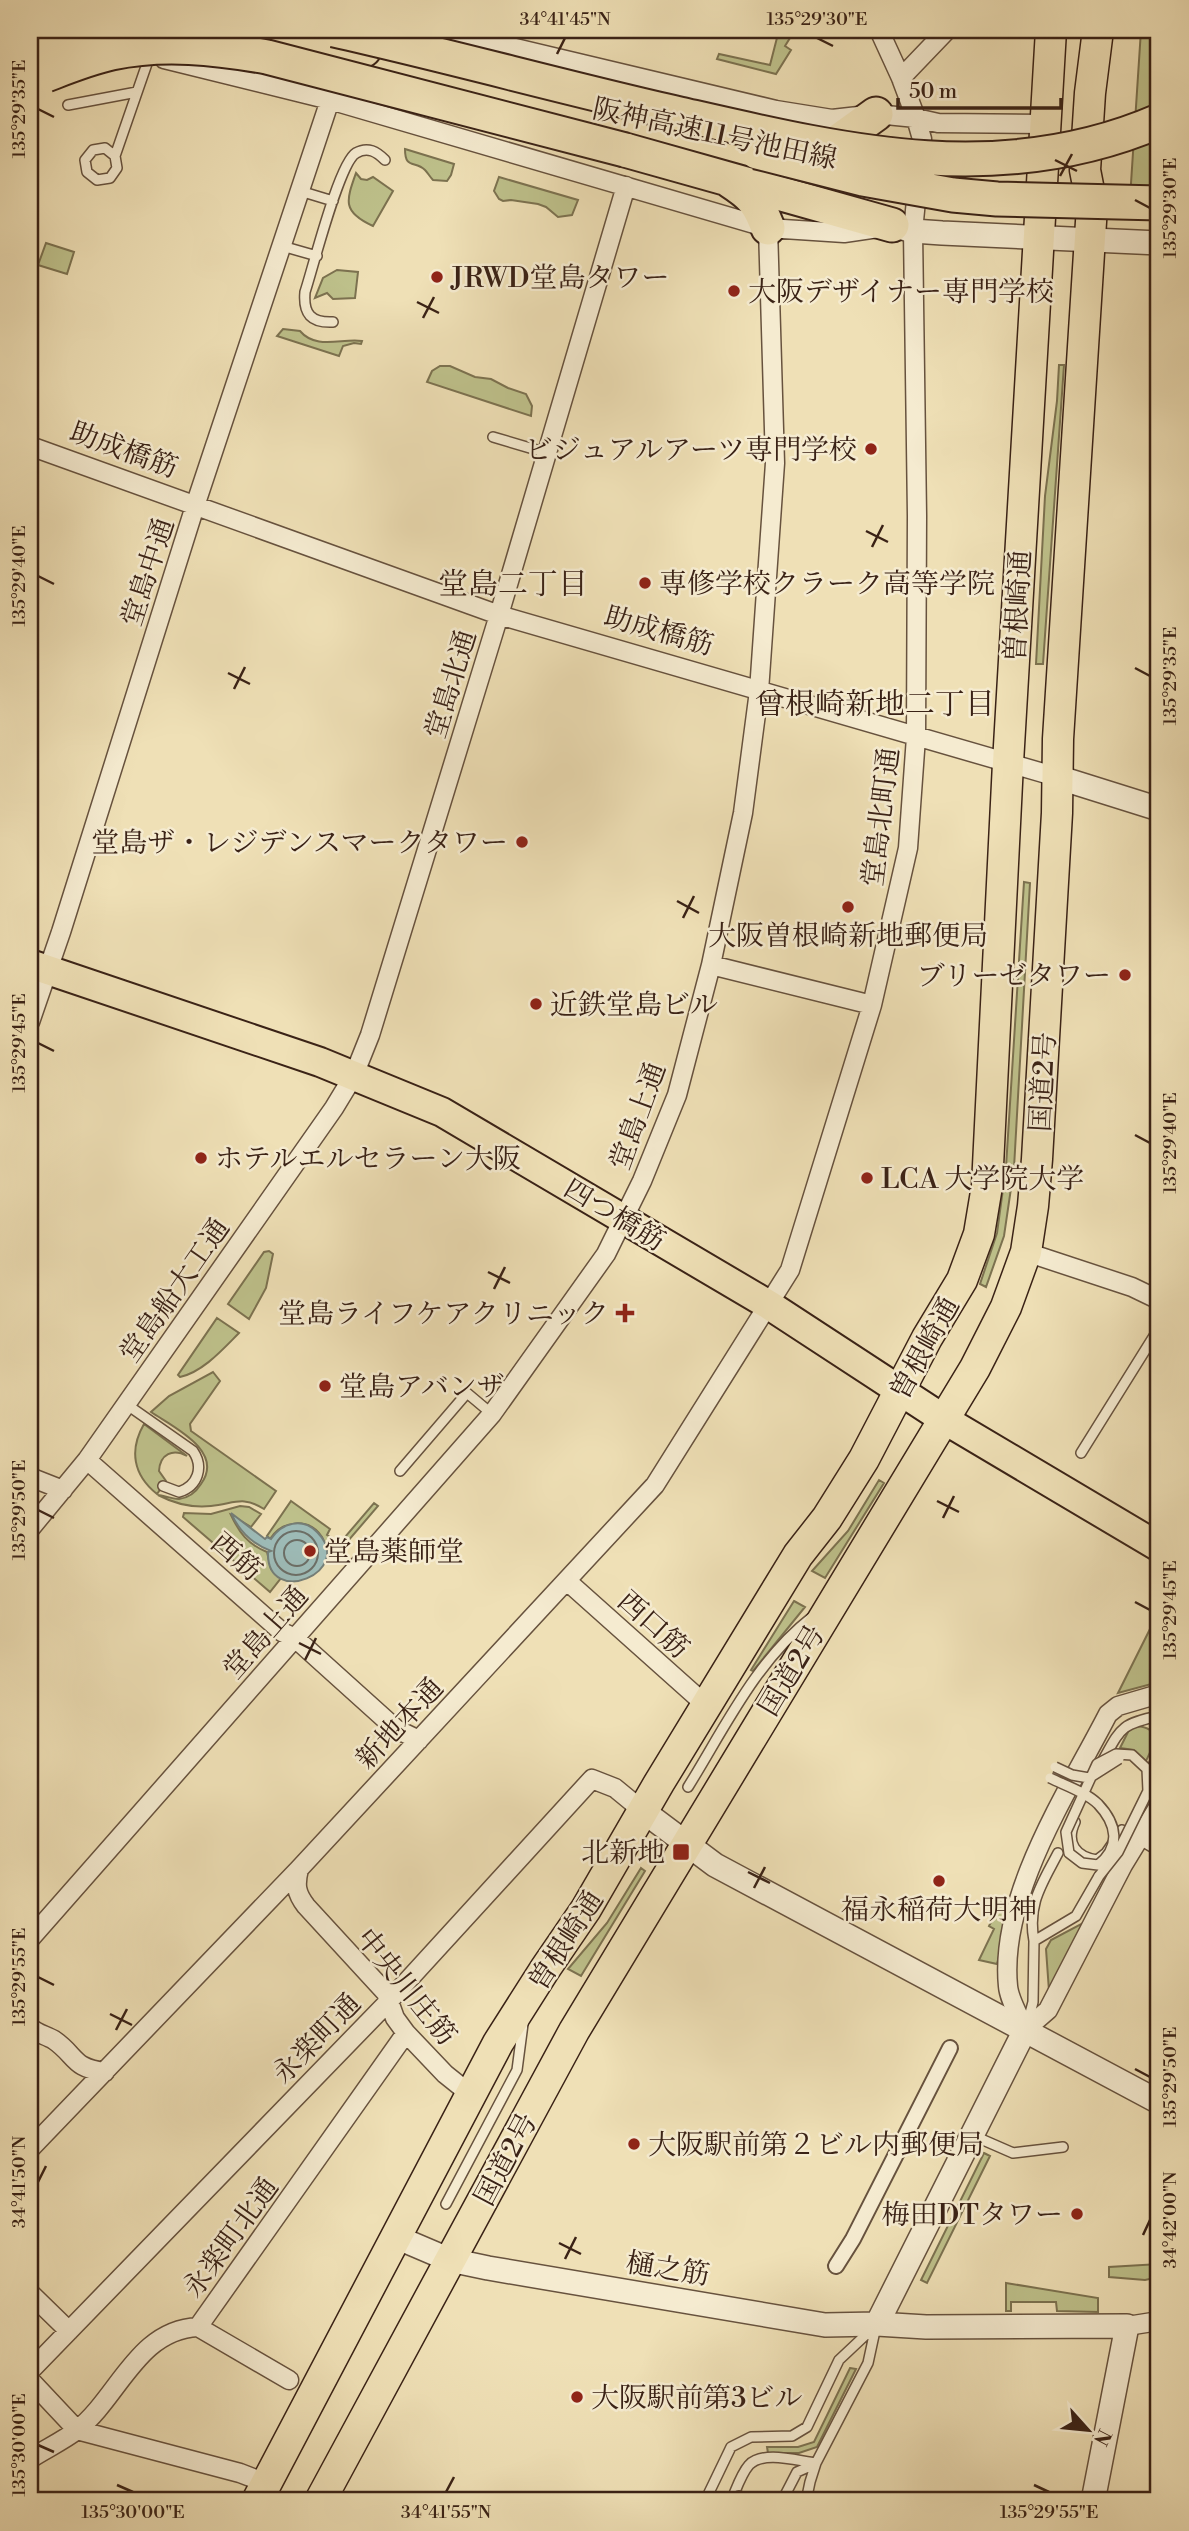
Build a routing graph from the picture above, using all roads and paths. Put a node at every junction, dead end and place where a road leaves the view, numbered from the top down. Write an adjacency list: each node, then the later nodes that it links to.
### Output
1 (45, 30): 14 (street); 16 (street)
2 (58, 30): 13 (highway)
3 (97, 30): 15 (highway, bridge)
4 (275, 30): 23 (highway, 阪神高速11号池田線)
5 (334, 30): 12 (highway, 阪神高速11号池田線, bridge)
6 (341, 30): 12 (highway, bridge)
7 (440, 30): 22 (street)
8 (879, 30): 17 (street)
9 (947, 30): 17 (street)
10 (1051, 30): 26 (highway, 曽根崎通)
11 (1098, 30): 39 (highway, 曽根崎通)
12 (374, 39): 23 (highway, 阪神高速11号池田線, bridge)
13 (30, 44)
14 (150, 55): 19 (lane); 20 (street)
15 (30, 59)
16 (30, 76)
17 (901, 78): 24 (street)
18 (30, 84): 30 (highway, bridge)
19 (137, 92): 21 (lane); 28 (lane)
20 (330, 100): 31 (street); 33 (street, 堂島中通)
21 (68, 105)
22 (876, 114): 24 (street); 30 (highway)
23 (654, 115): 25 (highway, 阪神高速11号池田線, bridge); 27 (highway, 阪神高速11号池田線); 32 (highway, bridge); 35 (highway, bridge)
24 (916, 118): 26 (street); 36 (street, 堂島北町通)
25 (1159, 121)
26 (1045, 124): 38 (highway, 曽根崎通)
27 (1159, 143)
28 (115, 156)
29 (385, 160): 34 (lane)
30 (722, 176): 36 (highway); 37 (highway)
31 (626, 186): 37 (street); 46 (street, 堂島北通)
32 (1159, 187)
33 (300, 191): 34 (lane); 41 (street, 堂島中通)
34 (333, 201): 42 (lane)
35 (1159, 203)
36 (906, 222): 37 (street); 38 (street); 50 (street, 堂島北町通)
37 (768, 228): 49 (street, 堂島上通)
38 (1039, 237): 39 (street); 51 (highway, 曽根崎通)
39 (1089, 241): 40 (street); 52 (highway, 曽根崎通)
40 (1159, 243)
41 (282, 246): 42 (lane); 47 (street, 堂島中通)
42 (317, 256): 43 (lane)
43 (333, 322)
44 (493, 437): 46 (lane)
45 (30, 446): 47 (street, 助成橋筋)
46 (547, 453): 48 (street, 堂島北通)
47 (195, 506): 48 (street, 助成橋筋); 55 (street, 堂島中通)
48 (499, 615): 49 (street, 助成橋筋); 58 (street, 堂島北通)
49 (759, 691): 50 (street, 助成橋筋); 54 (street, 堂島上通)
50 (916, 737): 51 (street, 助成橋筋); 56 (street, 堂島北町通)
51 (1008, 763): 52 (street, 助成橋筋); 64 (highway, 曽根崎通)
52 (1057, 777): 53 (street, 助成橋筋); 60 (highway, 国道2号)
53 (1159, 809)
54 (711, 965): 56 (street); 59 (street, 堂島上通)
55 (39, 967): 57 (street, 堂島中通); 58 (main road, 四つ橋筋)
56 (872, 1005): 62 (street, 堂島北町通)
57 (30, 1022)
58 (354, 1075): 59 (main road, 四つ橋筋); 65 (street, 堂島船大工通)
59 (623, 1219): 62 (main road, 四つ橋筋); 66 (street, 堂島上通)
60 (1026, 1252): 61 (street); 67 (highway, 国道2号)
61 (1159, 1300)
62 (769, 1305): 64 (main road, 四つ橋筋); 76 (street, 新地本通)
63 (1159, 1328): 68 (lane)
64 (900, 1389): 67 (main road, 四つ橋筋); 80 (highway, 曽根崎通)
65 (126, 1404): 69 (street, 堂島船大工通); 72 (lane)
66 (492, 1414): 70 (lane); 78 (street, 堂島上通)
67 (945, 1420): 75 (main road, 四つ橋筋); 77 (highway, 国道2号)
68 (1081, 1453)
69 (87, 1460): 73 (street, 堂島船大工通); 78 (street, 西筋)
70 (400, 1471)
71 (30, 1477): 73 (street)
72 (163, 1486)
73 (62, 1490): 74 (street, 堂島船大工通)
74 (30, 1529)
75 (1159, 1547)
76 (566, 1581): 80 (street, 西口筋); 82 (street, 新地本通)
77 (832, 1602): 87 (lane); 91 (highway, 国道2号)
78 (295, 1637): 82 (street, 西筋); 94 (street, 堂島上通)
79 (1159, 1693): 97 (street)
80 (707, 1706): 89 (highway, 曽根崎通)
81 (1159, 1716): 85 (lane, bridge)
82 (419, 1740): 93 (street, 新地本通)
83 (1159, 1752): 84 (lane)
84 (1153, 1766)
85 (1055, 1767)
86 (1050, 1777): 95 (lane, bridge)
87 (688, 1787)
88 (1159, 1806): 90 (street)
89 (643, 1811): 91 (street); 96 (highway, 曽根崎通); 98 (street, 永楽町通)
90 (1151, 1838): 100 (street)
91 (686, 1845): 97 (street); 111 (highway, 国道2号)
92 (1058, 1853): 95 (lane)
93 (299, 1869): 98 (street, 中央川庄筋); 103 (street, 新地本通)
94 (30, 1939)
95 (1034, 1941): 100 (lane)
96 (526, 1999): 104 (highway, 曽根崎通); 109 (lane)
97 (997, 1999): 100 (street)
98 (389, 2001): 101 (street, 中央川庄筋); 118 (street, 永楽町通)
99 (30, 2027): 103 (street)
100 (1026, 2030): 105 (street); 106 (street)
101 (406, 2032): 104 (street, 中央川庄筋); 117 (street, 永楽町北通)
102 (950, 2048): 112 (street)
103 (104, 2072): 108 (street, 新地本通)
104 (470, 2094): 110 (highway, 曽根崎通)
105 (1159, 2102)
106 (973, 2136): 107 (lane); 115 (street)
107 (1063, 2147)
108 (30, 2149)
109 (446, 2204)
110 (396, 2237): 111 (street, 樋之筋); 125 (highway, 曽根崎通)
111 (450, 2260): 115 (street, 樋之筋); 126 (highway, 国道2号)
112 (836, 2266)
113 (30, 2293): 118 (street)
114 (1159, 2321): 116 (street)
115 (877, 2324): 116 (street, 樋之筋); 124 (lane); 127 (lane)
116 (1127, 2326): 132 (street)
117 (198, 2327): 121 (street); 122 (street, 永楽町北通)
118 (69, 2331): 119 (street, 永楽町通)
119 (30, 2371)
120 (30, 2380): 122 (street)
121 (289, 2380)
122 (77, 2430): 123 (street, 永楽町北通); 125 (street)
123 (30, 2459)
124 (816, 2463): 128 (lane); 130 (lane); 131 (lane)
125 (262, 2492)
126 (320, 2501)
127 (705, 2501)
128 (729, 2501): 129 (lane, bridge)
129 (758, 2501)
130 (782, 2501)
131 (807, 2501)
132 (1093, 2501)

